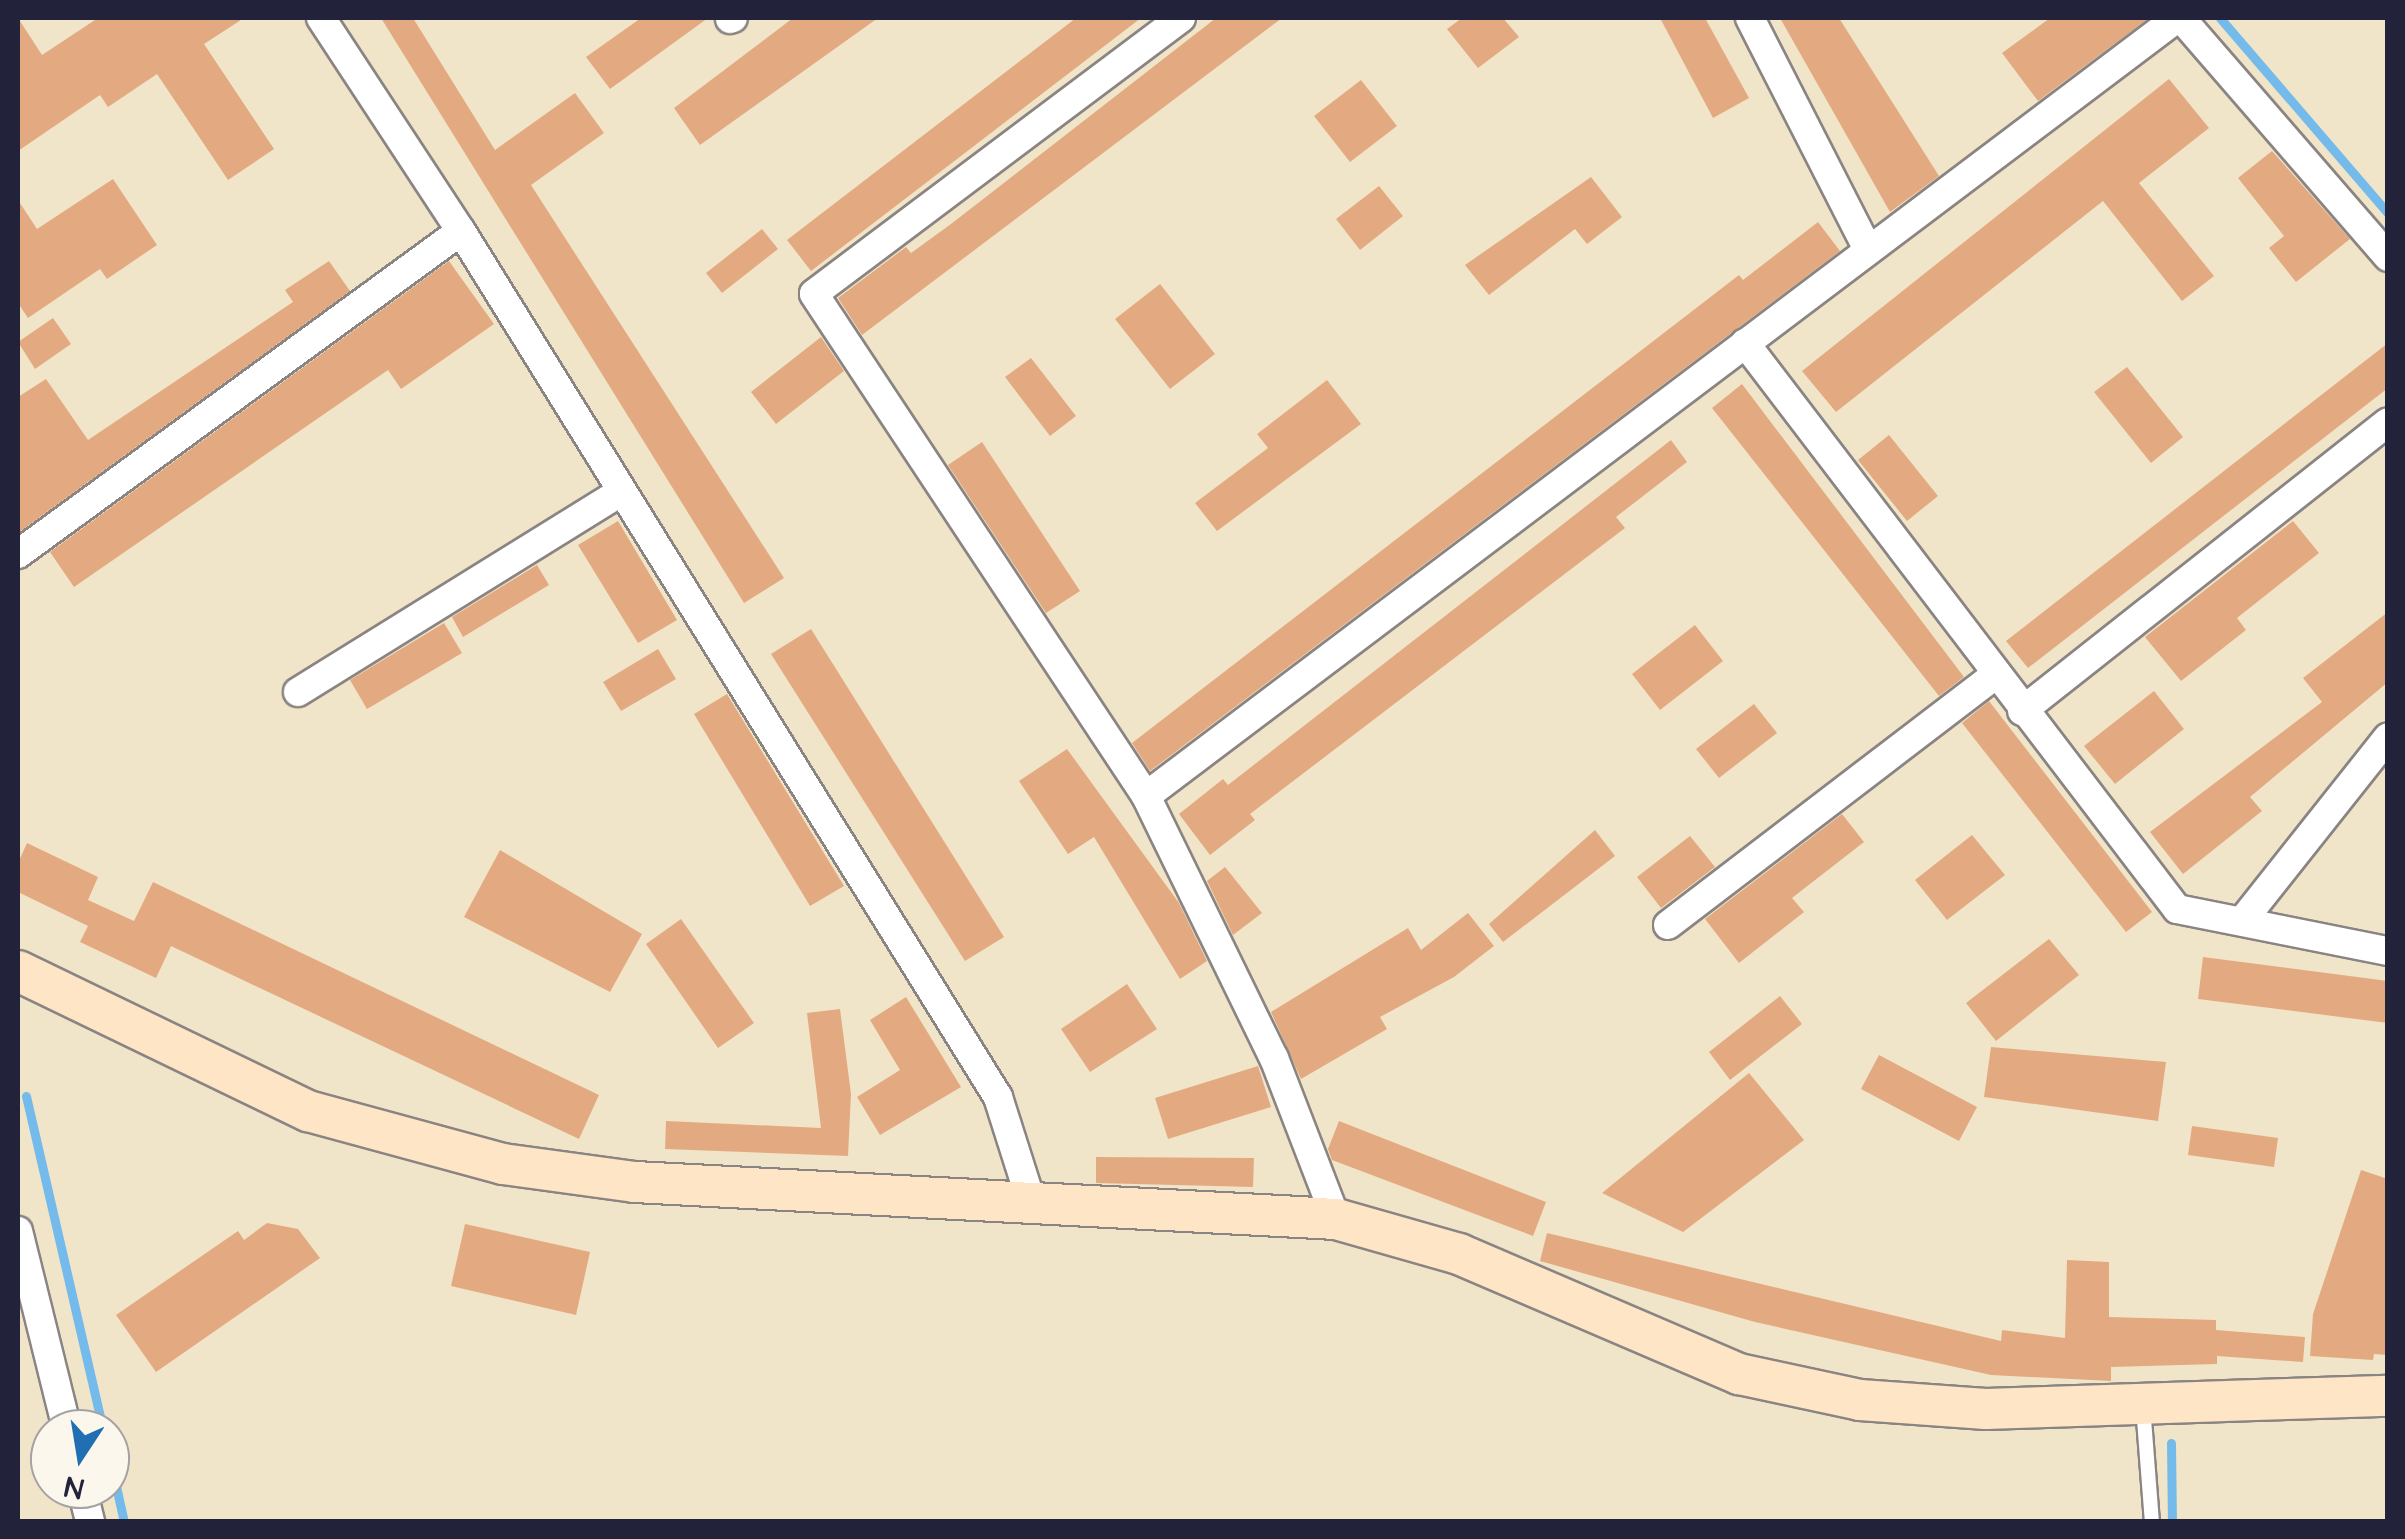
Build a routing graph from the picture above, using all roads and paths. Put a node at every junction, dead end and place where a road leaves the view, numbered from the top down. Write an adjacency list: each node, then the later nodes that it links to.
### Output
1 (321, 18): 5 (street)
2 (1181, 18): 16 (street)
3 (1750, 18): 6 (street)
4 (2179, 18): 6 (street); 7 (street)
5 (461, 231): 10 (street); 11 (street)
6 (1868, 250): 8 (street)
7 (2388, 257)
8 (1744, 344): 12 (street); 16 (street)
9 (2388, 422): 14 (street)
10 (622, 492): 13 (street); 21 (street)
11 (18, 554)
12 (1995, 675): 14 (street); 18 (street)
13 (298, 692)
14 (2022, 710): 17 (street)
15 (2388, 737): 17 (street)
16 (1146, 796): 22 (street)
17 (2243, 920): 19 (street)
18 (1668, 925)
19 (2388, 951)
20 (18, 971): 21 (street)
21 (1032, 1204): 22 (street)
22 (1336, 1219): 26 (street)
23 (18, 1232): 24 (street)
24 (23, 1278): 27 (street)
25 (2388, 1396): 26 (street)
26 (2143, 1406): 28 (lane)
27 (61, 1409)
28 (2152, 1522)

